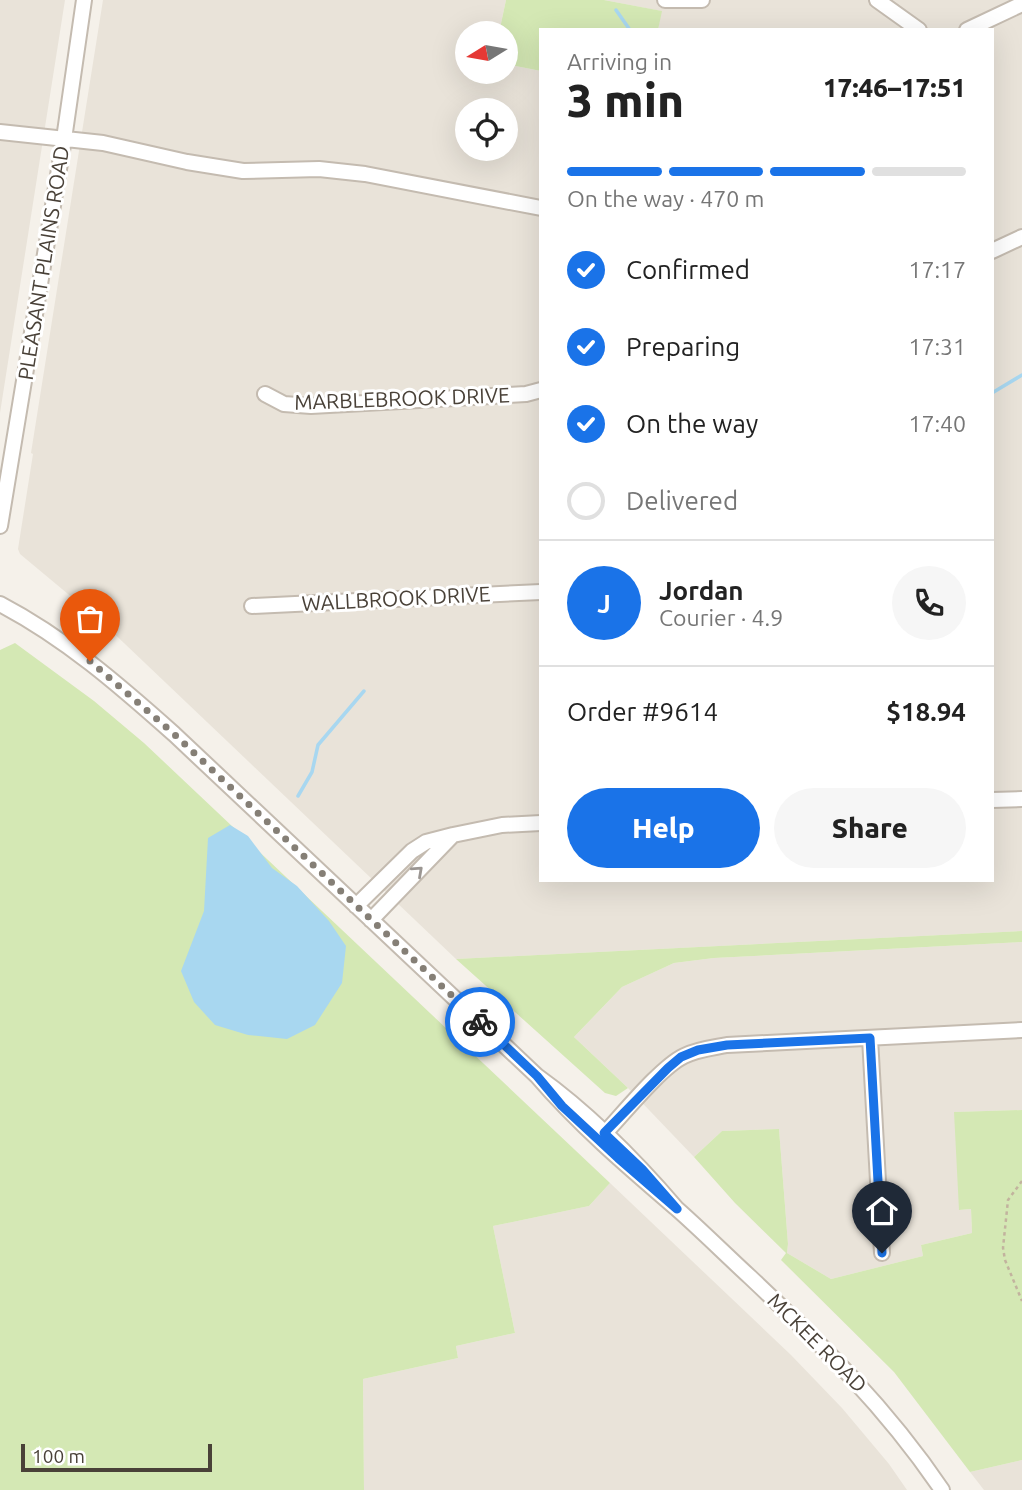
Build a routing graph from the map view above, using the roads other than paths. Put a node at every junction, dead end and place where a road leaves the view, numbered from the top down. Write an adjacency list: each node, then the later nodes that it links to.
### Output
1 (84, 0): 9 (street, PLEASANT PLAINS ROAD)
2 (665, 0): 3 (street)
3 (702, 0)
4 (877, 0): 6 (street)
5 (1022, 4): 7 (street)
6 (916, 28)
7 (971, 28)
8 (0, 132): 9 (street)
9 (64, 139): 10 (street); 15 (street, PLEASANT PLAINS ROAD)
10 (539, 208)
11 (1022, 237): 12 (street)
12 (994, 250)
13 (539, 391): 14 (street, MARBLEBROOK DRIVE)
14 (265, 394)
15 (0, 526)
16 (539, 592): 18 (street, WALLBROOK DRIVE)
17 (0, 604): 23 (street, MCKEE ROAD)
18 (252, 606)
19 (1022, 799): 20 (street)
20 (994, 800)
21 (539, 823): 22 (street)
22 (453, 835): 23 (street); 24 (street, one-way to 22)
23 (356, 906): 24 (street, MCKEE ROAD)
24 (371, 920): 27 (street, MCKEE ROAD)
25 (1022, 1030): 26 (street)
26 (870, 1038): 28 (street); 30 (street)
27 (537, 1076): 28 (street, MCKEE ROAD); 29 (street, MCKEE ROAD)
28 (604, 1133): 29 (street, MCKEE ROAD)
29 (677, 1209): 31 (street, MCKEE ROAD)
30 (882, 1253)
31 (942, 1490)

